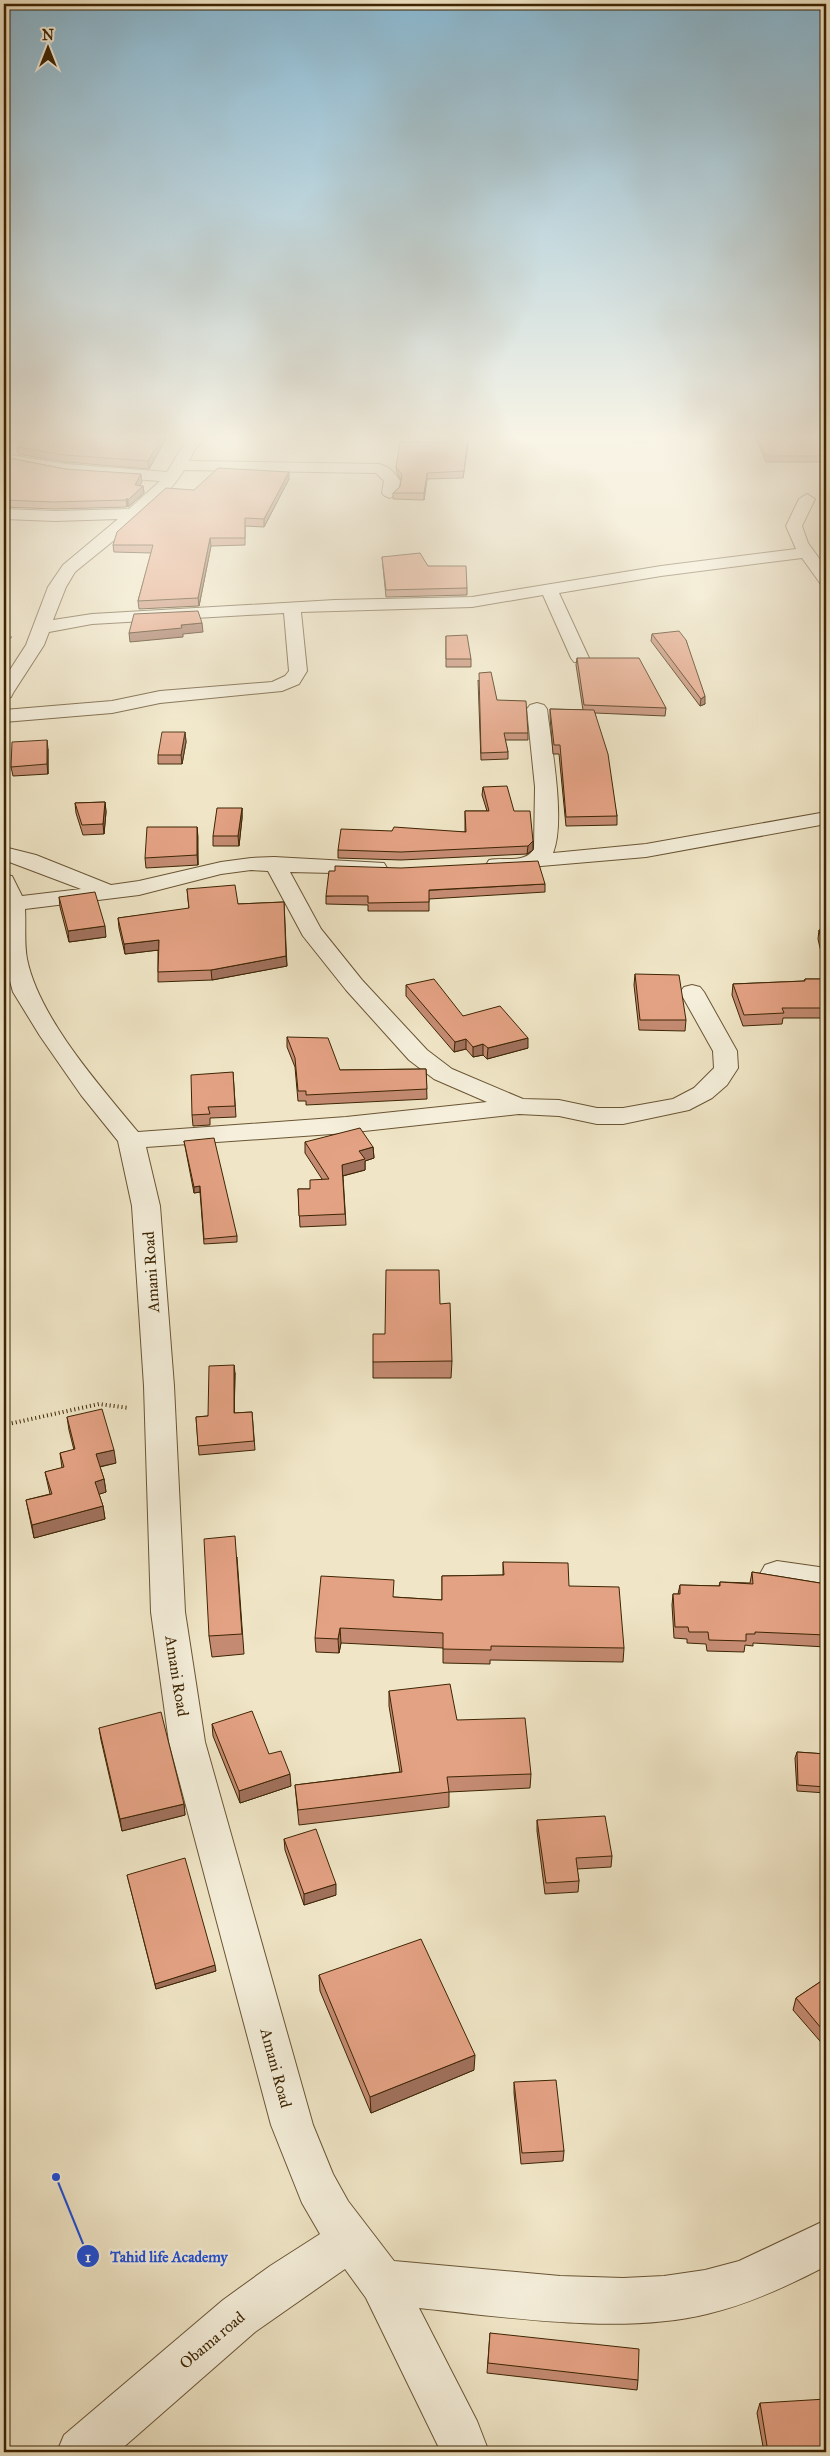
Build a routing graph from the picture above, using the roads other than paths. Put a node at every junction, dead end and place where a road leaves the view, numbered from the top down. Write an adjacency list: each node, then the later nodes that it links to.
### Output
1 (90, 552): 6 (street)
2 (807, 552): 3 (street); 4 (street)
3 (826, 579)
4 (550, 591): 5 (street); 7 (street)
5 (292, 608): 6 (street); 10 (street)
6 (41, 629): 8 (street)
7 (580, 658)
8 (4, 693)
9 (537, 709): 13 (street)
10 (4, 716)
11 (826, 818): 13 (street)
12 (4, 853): 18 (street)
13 (536, 860): 15 (street)
14 (274, 863): 16 (street); 18 (street); 20 (street)
15 (479, 866)
16 (392, 868)
17 (9, 892): 18 (street); 21 (street, Amani Road)
18 (110, 892)
19 (692, 992): 20 (street)
20 (520, 1106): 21 (street)
21 (131, 1140): 24 (street, Amani Road)
22 (777, 1574): 23 (street)
23 (826, 1581)
24 (352, 2240): 26 (street, Amani Road); 27 (street, Obama road)
25 (826, 2242): 26 (street)
26 (382, 2282): 28 (street, Amani Road)
27 (81, 2452)
28 (465, 2452)

